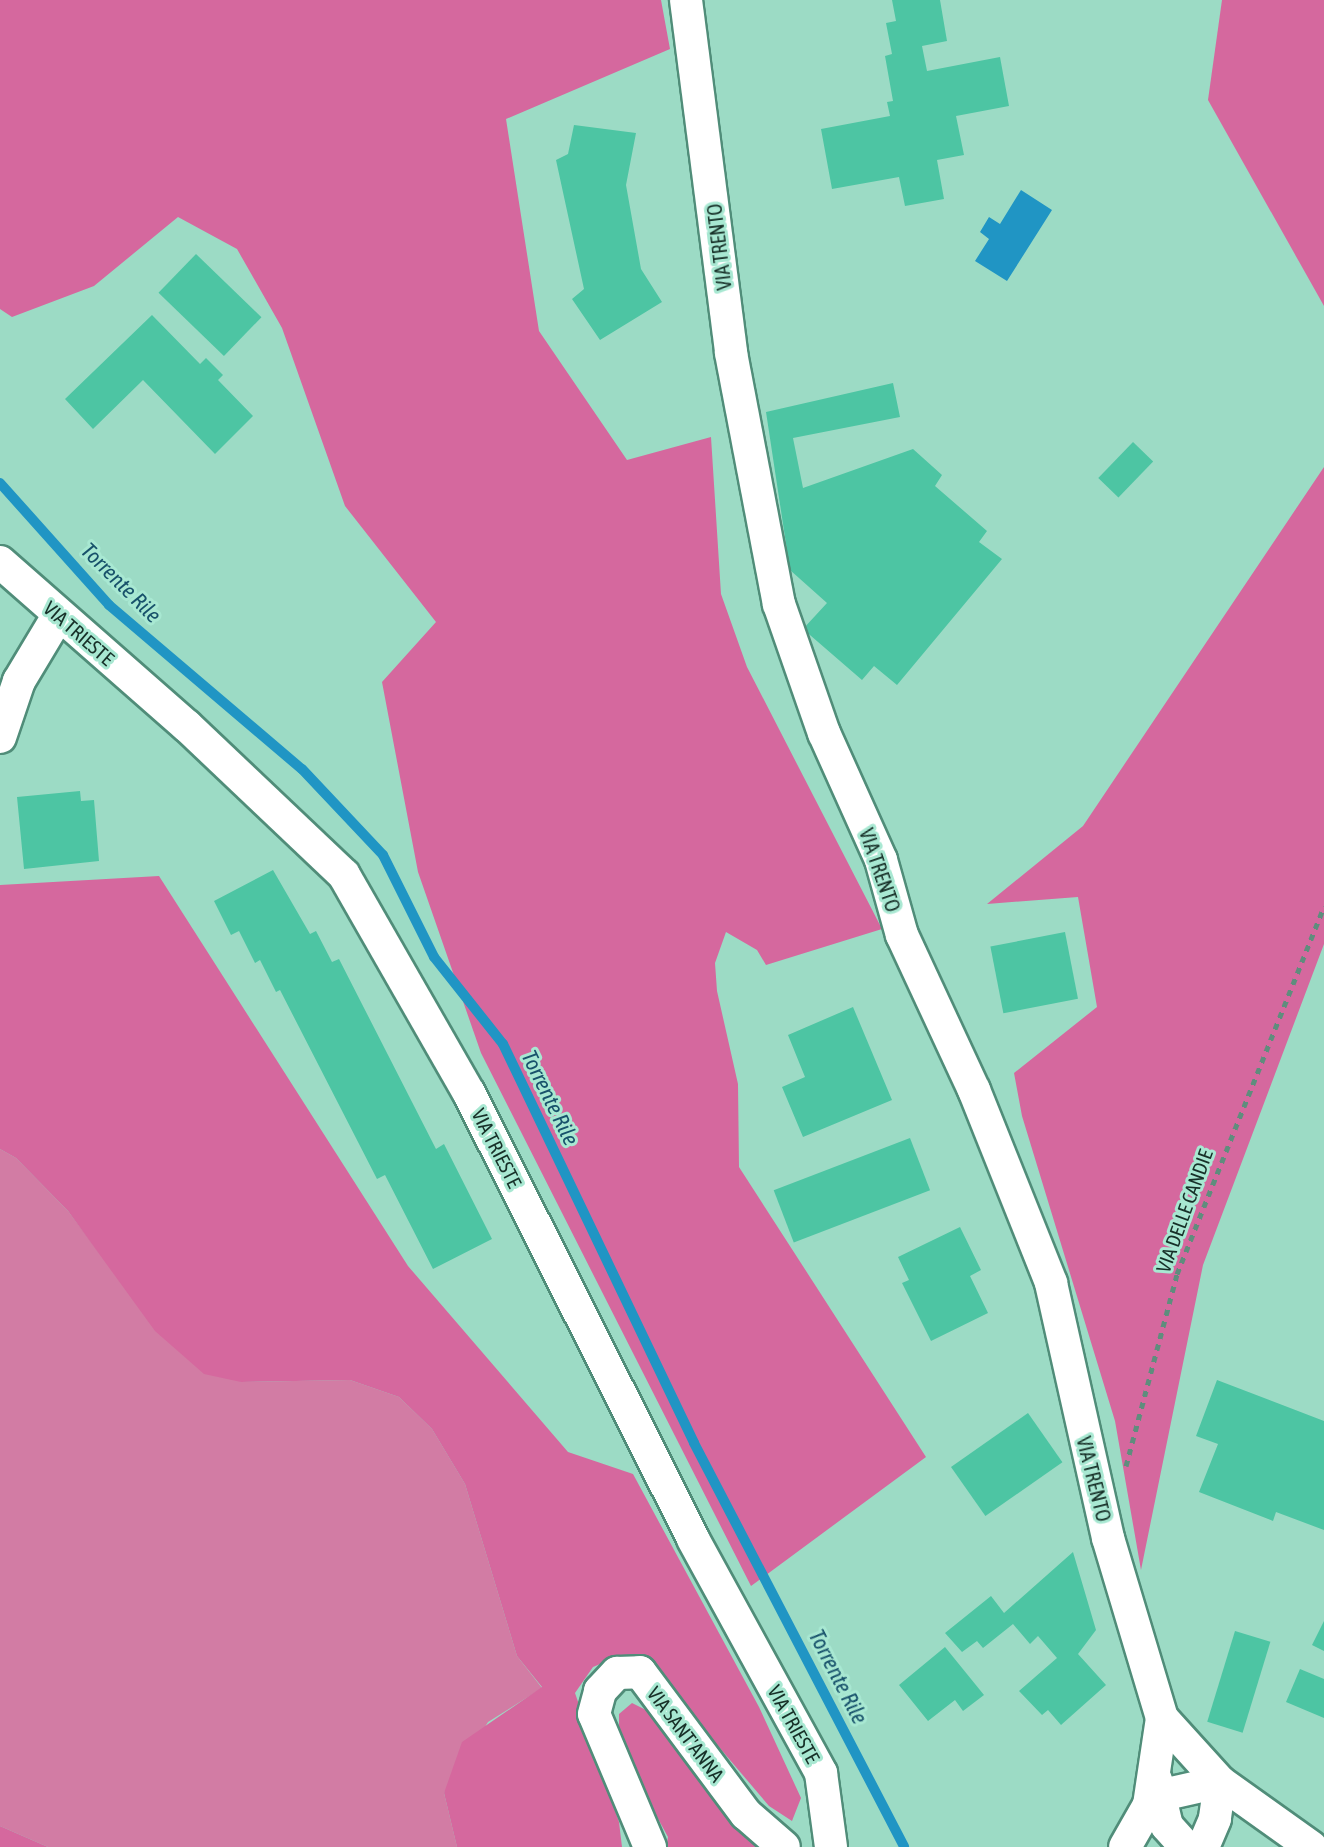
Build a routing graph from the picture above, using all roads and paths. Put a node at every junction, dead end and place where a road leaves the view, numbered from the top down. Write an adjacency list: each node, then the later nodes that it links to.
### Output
1 (686, 0): 7 (street, VIA TRENTO)
2 (0, 562): 3 (street, VIA TRIESTE)
3 (58, 616): 4 (street); 12 (street, VIA TRIESTE)
4 (0, 737)
5 (1324, 906): 6 (path, VIA DELLE CANDIE)
6 (1124, 1476)
7 (1162, 1718): 8 (street, VIA TRENTO); 9 (street, VIA TRENTO)
8 (1220, 1782): 9 (street); 15 (street); 16 (street, VIA TRENTO)
9 (1155, 1792): 13 (street, VIA TRENTO); 14 (street, VIA TRENTO)
10 (650, 1847): 11 (street, VIA SANT'ANNA)
11 (784, 1847)
12 (831, 1847)
13 (1125, 1847)
14 (1186, 1847)
15 (1203, 1847)
16 (1311, 1847)

